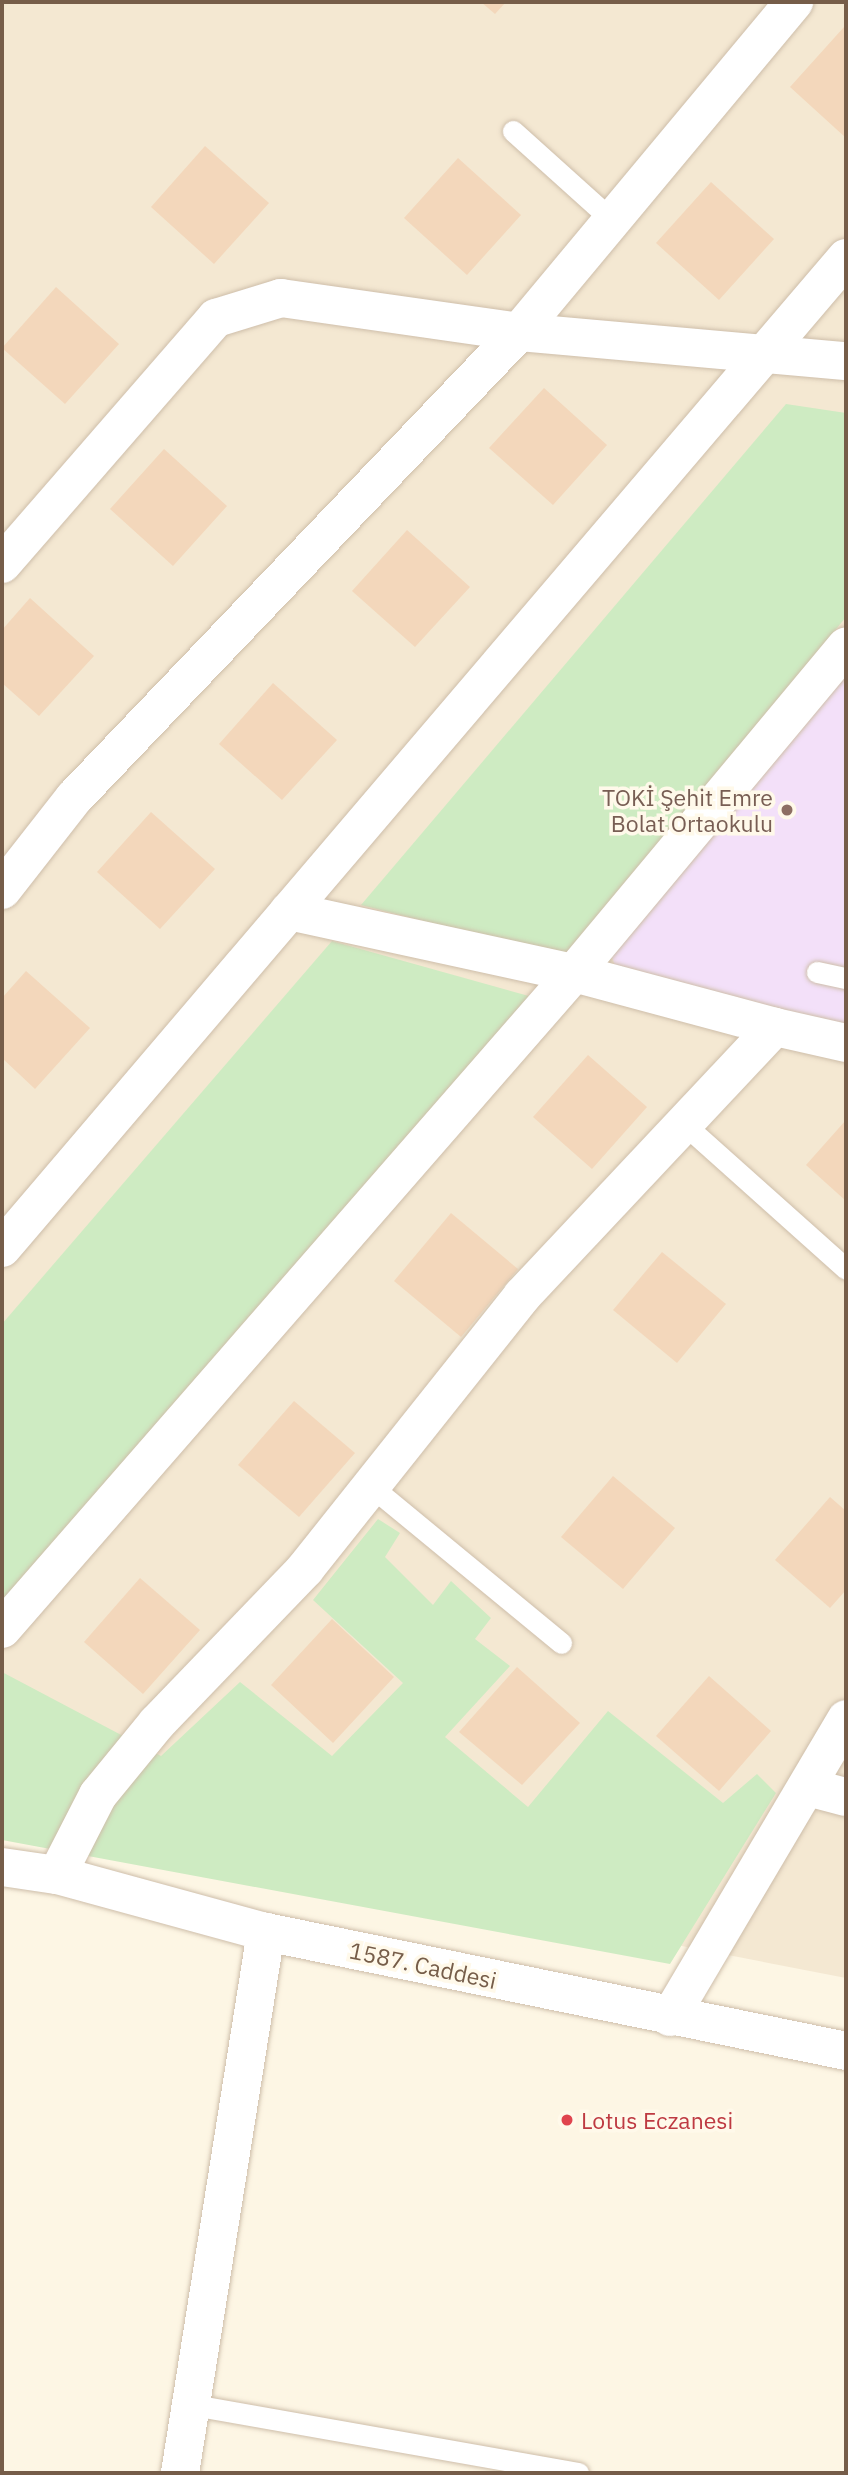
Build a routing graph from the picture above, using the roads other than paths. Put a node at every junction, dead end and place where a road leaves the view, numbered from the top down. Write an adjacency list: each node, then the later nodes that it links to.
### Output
1 (793, 2): 3 (street)
2 (513, 131): 3 (lane)
3 (612, 220): 5 (street)
4 (846, 258): 6 (street)
5 (519, 332): 6 (street); 8 (street); 10 (street)
6 (766, 352): 7 (street); 11 (street)
7 (846, 361)
8 (2, 565)
9 (846, 647): 13 (street)
10 (2, 890)
11 (289, 911): 13 (street); 18 (street)
12 (817, 972): 14 (lane)
13 (574, 973): 15 (street); 21 (street)
14 (846, 978)
15 (775, 1027): 16 (street); 17 (street)
16 (846, 1044)
17 (684, 1124): 19 (lane); 20 (street)
18 (2, 1248)
19 (846, 1269)
20 (372, 1487): 22 (lane); 27 (street)
21 (2, 1629)
22 (561, 1643)
23 (846, 1719): 24 (street)
24 (808, 1787): 25 (street); 29 (street)
25 (846, 1797)
26 (2, 1867): 27 (street, 1587. Caddesi)
27 (57, 1875): 28 (street, 1587. Caddesi)
28 (266, 1932): 29 (street, 1587. Caddesi); 31 (street)
29 (670, 2017): 30 (street, 1587. Caddesi)
30 (846, 2052)
31 (192, 2405): 32 (street); 33 (lane)
32 (180, 2473)
33 (578, 2473)

